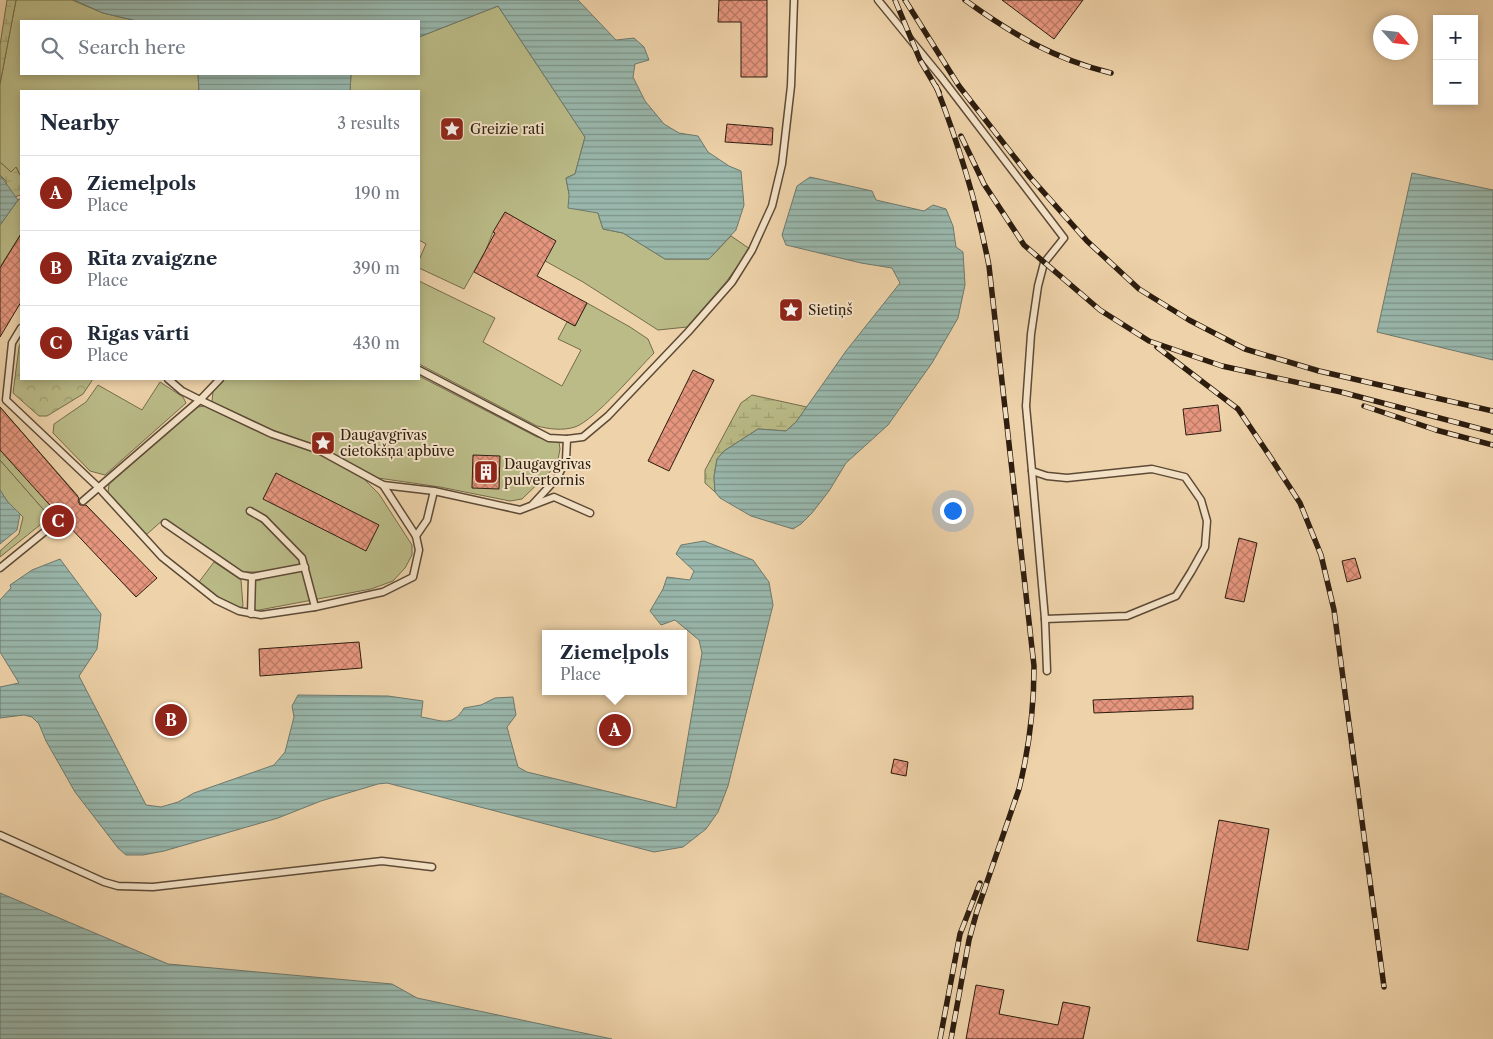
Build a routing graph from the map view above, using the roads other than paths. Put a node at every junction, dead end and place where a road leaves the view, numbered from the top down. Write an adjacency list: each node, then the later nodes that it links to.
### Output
1 (794, 0): 8 (lane)
2 (878, 0): 9 (lane)
3 (20, 330): 11 (lane)
4 (420, 371): 8 (lane)
5 (169, 380): 7 (lane)
6 (219, 380): 7 (lane)
7 (200, 400): 10 (lane); 11 (lane)
8 (567, 439): 14 (lane)
9 (1032, 471): 25 (lane); 25 (lane)
10 (383, 485): 12 (lane); 19 (lane)
11 (99, 488): 13 (lane); 24 (lane)
12 (434, 492): 14 (lane); 19 (lane)
13 (82, 501)
14 (532, 505): 16 (lane)
15 (250, 511): 20 (lane)
16 (590, 514)
17 (59, 520): 21 (lane)
18 (165, 524): 22 (lane)
19 (416, 536): 23 (lane)
20 (305, 567): 22 (lane); 23 (lane)
21 (0, 568)
22 (252, 577): 24 (lane)
23 (316, 606): 24 (lane)
24 (251, 614)
25 (1045, 619): 26 (lane)
26 (1047, 670)
27 (0, 835): 28 (lane)
28 (432, 867)

